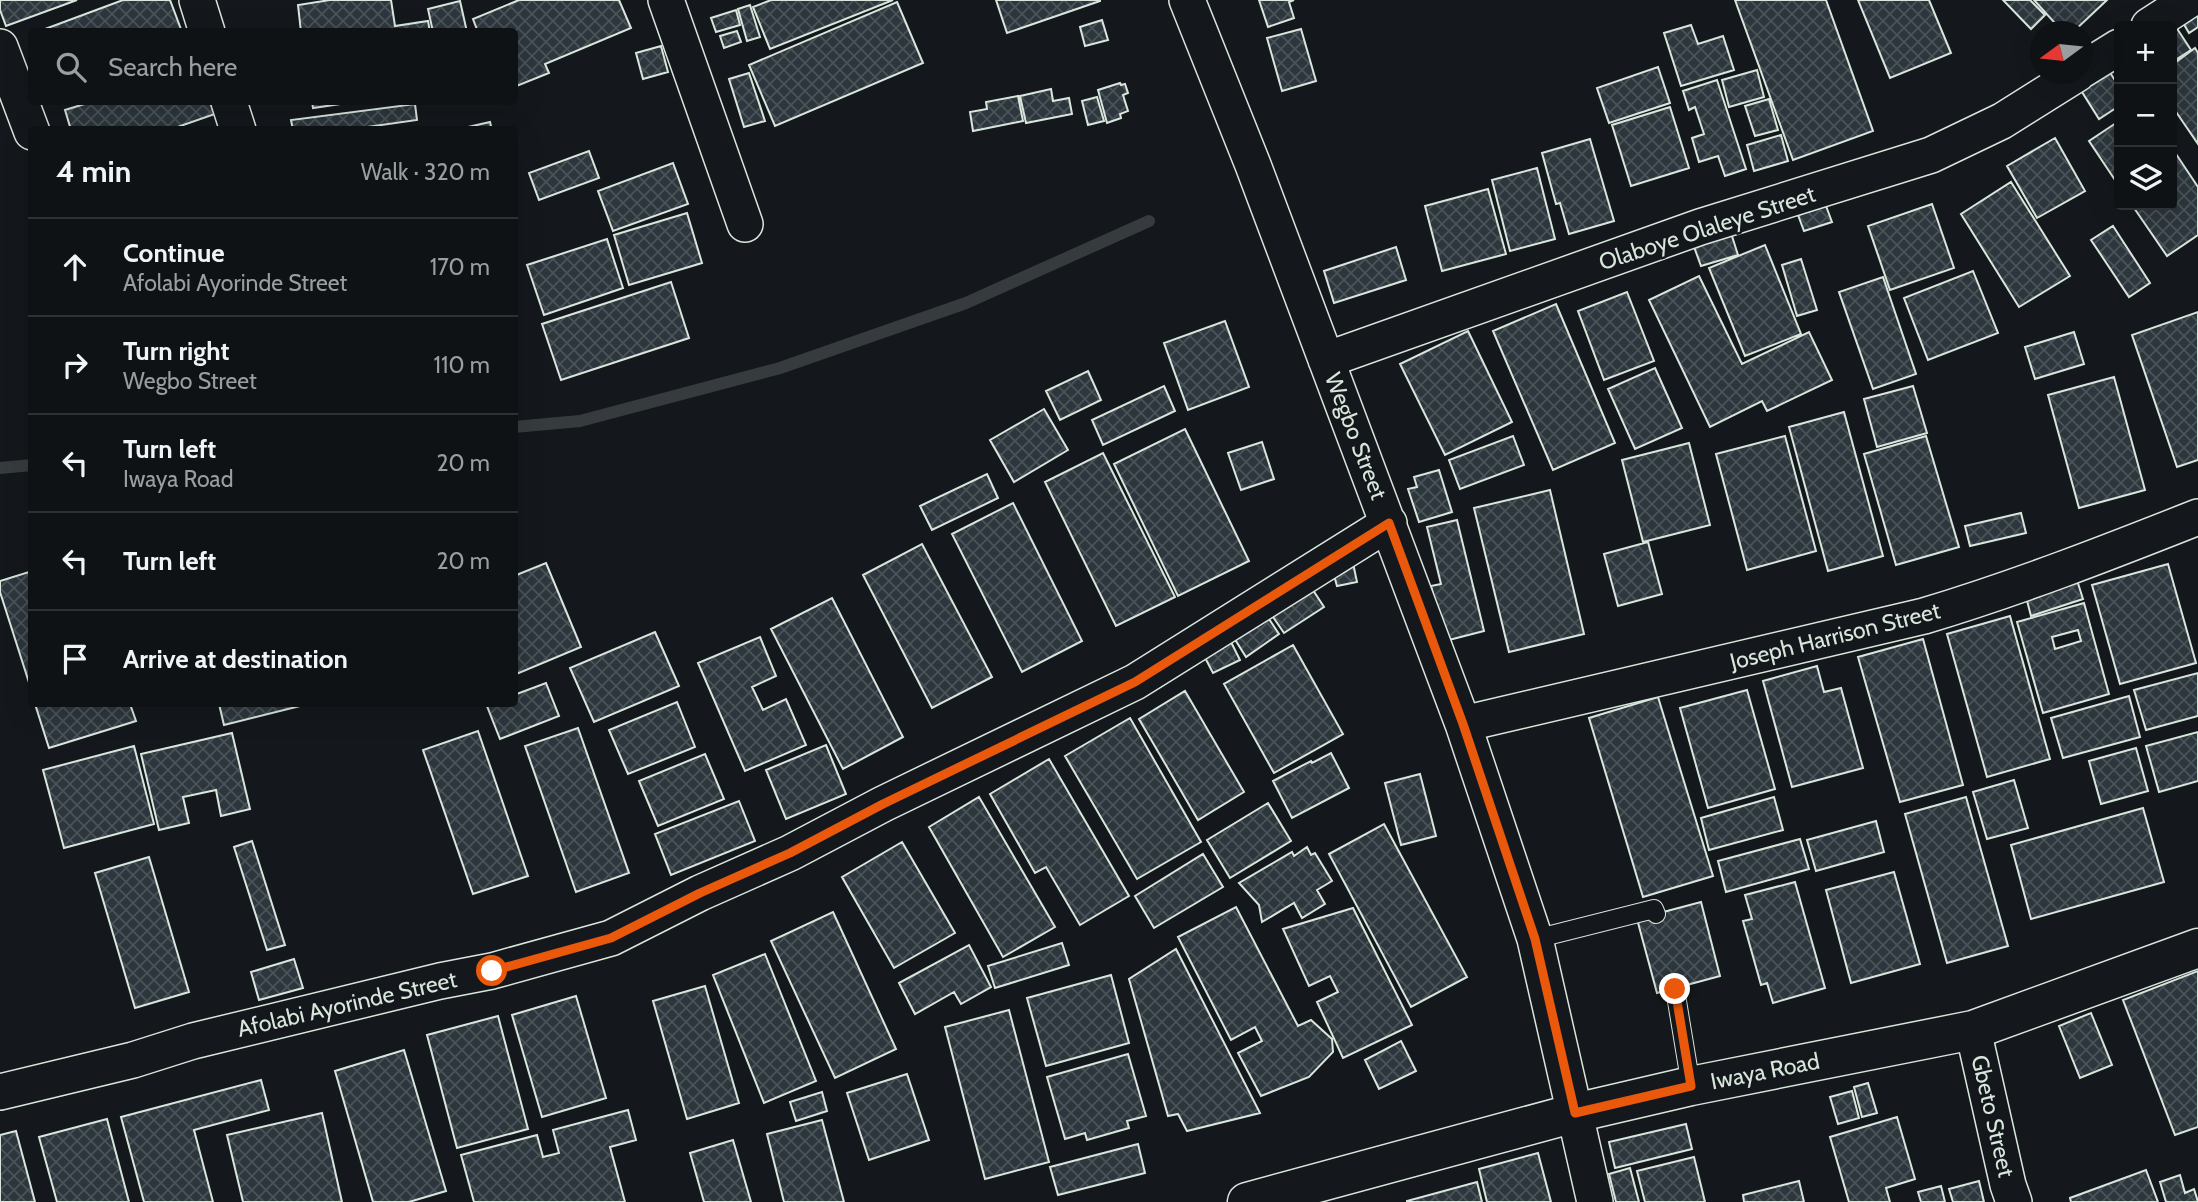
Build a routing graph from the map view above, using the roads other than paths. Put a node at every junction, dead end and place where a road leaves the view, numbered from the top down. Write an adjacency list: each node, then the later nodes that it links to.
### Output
1 (197, 0): 6 (street)
2 (666, 0): 14 (street)
3 (1187, 0): 15 (street, Wegbo Street)
4 (2189, 0): 5 (street)
5 (2158, 21)
6 (206, 28)
7 (0, 47): 12 (street)
8 (2114, 50): 9 (street)
9 (2093, 63)
10 (2061, 84): 15 (street, Olaboye Olaleye Street)
11 (230, 105): 13 (street)
12 (30, 126)
13 (237, 126)
14 (745, 224)
15 (1326, 360): 17 (street, Wegbo Street)
16 (2198, 517): 18 (street, Joseph Harrison Street)
17 (1389, 523): 18 (street, Wegbo Street); 25 (street, Afolabi Ayorinde Street)
18 (1463, 724): 20 (street, Wegbo Street)
19 (1656, 914): 20 (lane)
20 (1535, 939): 26 (street, Wegbo Street)
21 (2198, 948): 23 (street, Iwaya Road)
22 (1675, 989): 24 (lane)
23 (1973, 1030): 24 (street, Iwaya Road); 29 (street, Gbeto Street)
24 (1691, 1086): 26 (street, Iwaya Road)
25 (0, 1092)
26 (1575, 1113): 27 (street, Iwaya Road); 28 (street, Wegbo Street)
27 (1247, 1202)
28 (1595, 1202)
29 (2014, 1202)

